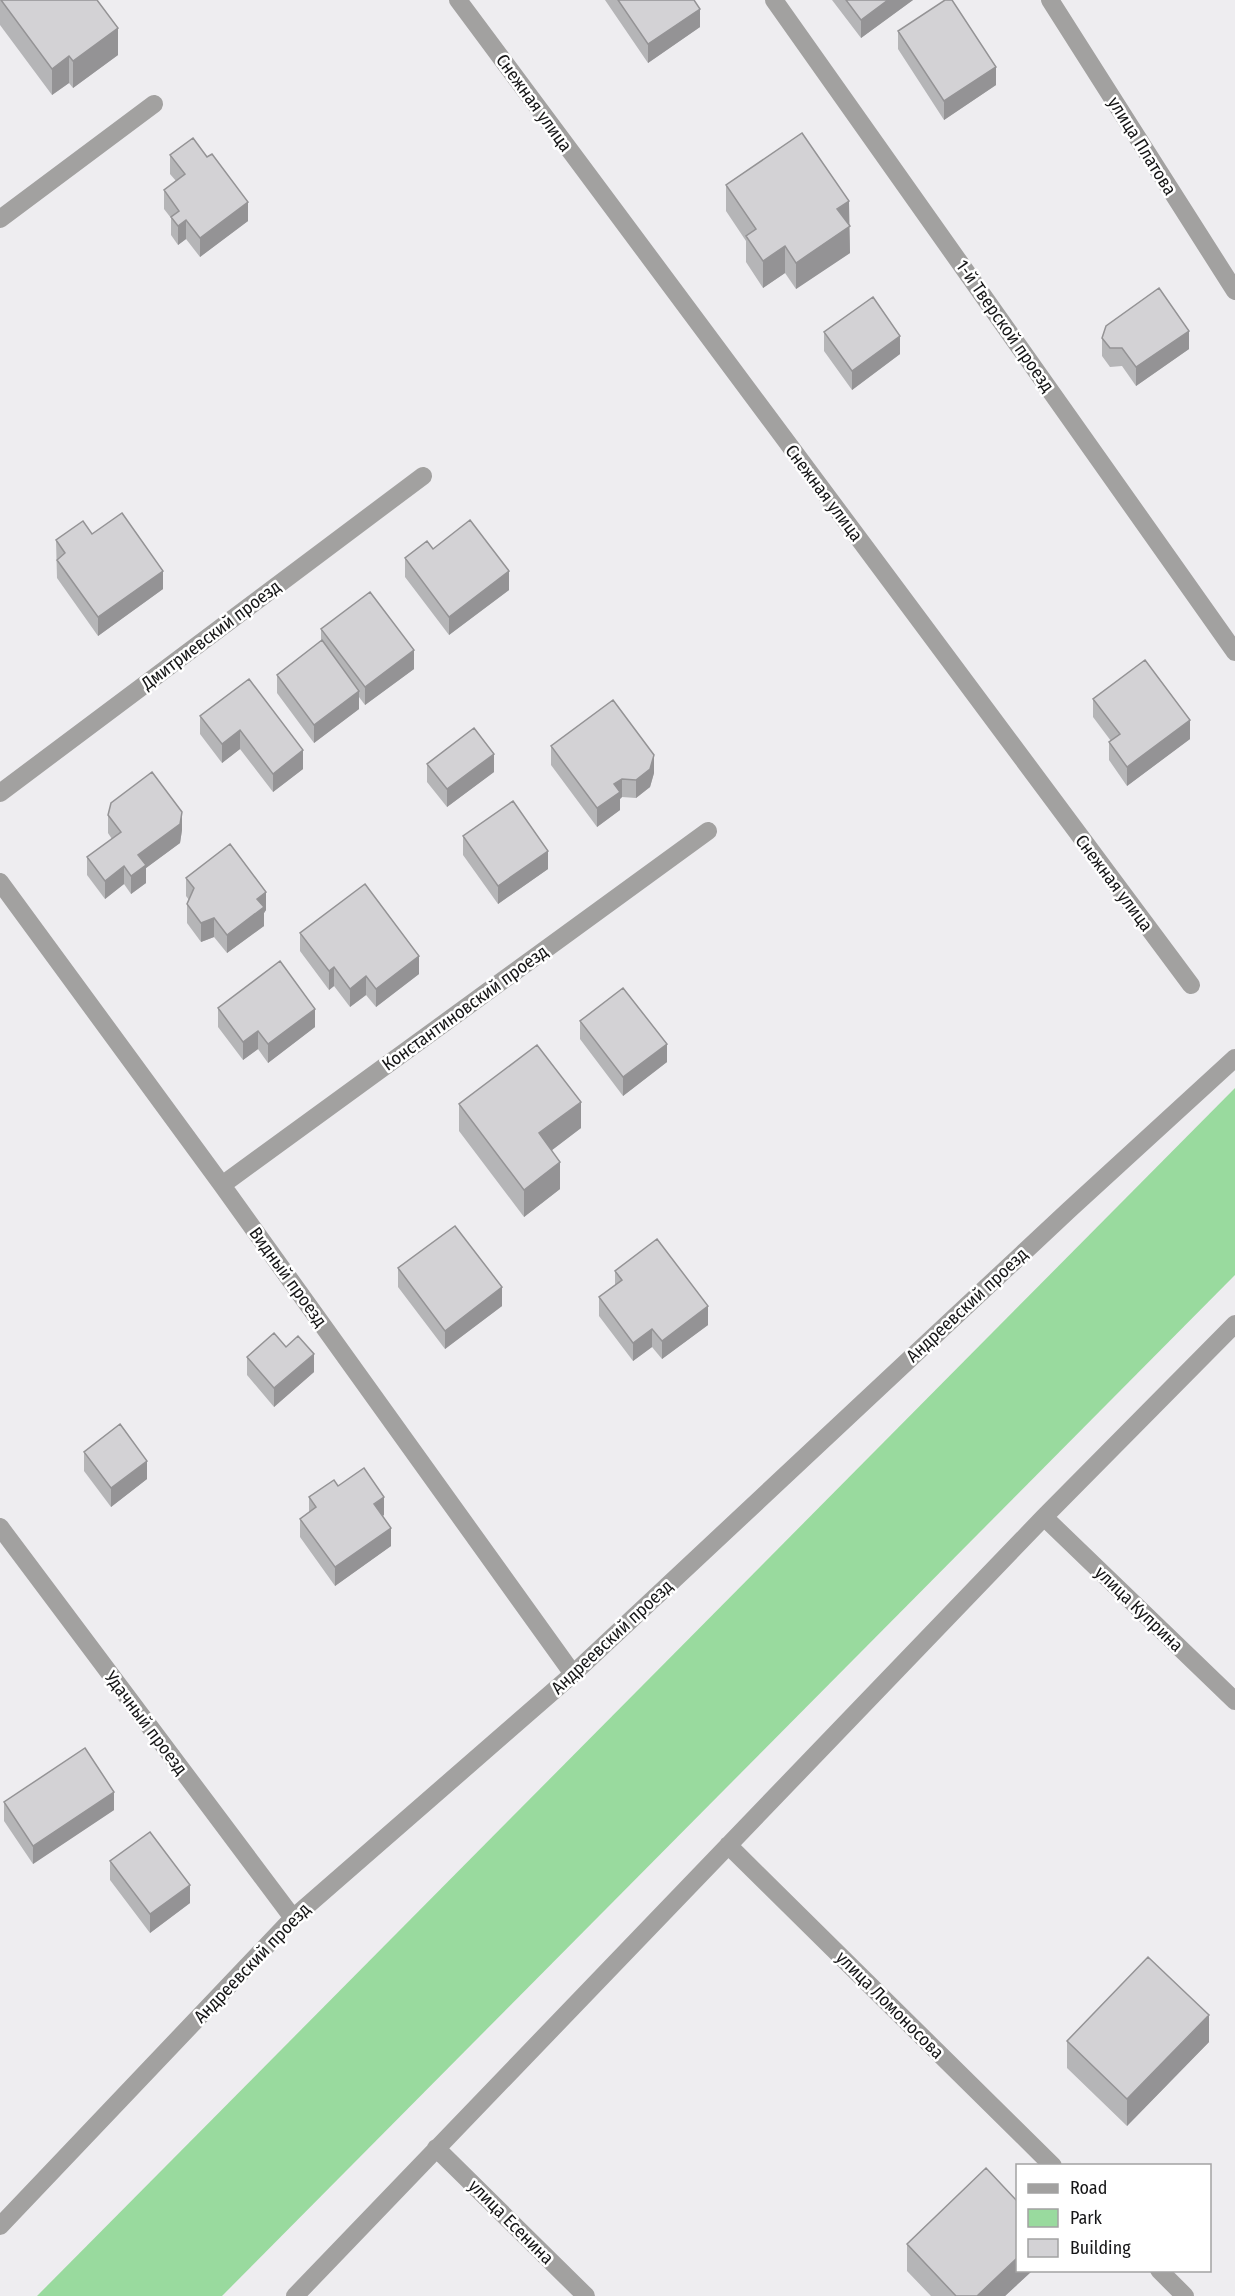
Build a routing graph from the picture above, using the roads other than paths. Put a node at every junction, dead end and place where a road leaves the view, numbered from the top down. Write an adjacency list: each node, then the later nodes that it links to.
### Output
1 (458, 0): 12 (street, Снежная улица)
2 (774, 0): 8 (street, 1-й Тверской проезд)
3 (1050, 0): 6 (street, улица Платова)
4 (154, 104): 5 (street)
5 (0, 219)
6 (1235, 291)
7 (423, 476): 9 (street, Дмитриевский проезд)
8 (1235, 652)
9 (0, 794)
10 (708, 831): 14 (street, Константиновский проезд)
11 (0, 882): 14 (street, Видный проезд)
12 (1191, 986)
13 (1235, 1058): 18 (street, Андреевский проезд)
14 (222, 1185): 18 (street, Видный проезд)
15 (1235, 1324): 16 (street)
16 (1044, 1517): 19 (street, улица Куприна); 20 (street)
17 (0, 1527): 21 (street, Удачный проезд)
18 (573, 1674): 21 (street, Андреевский проезд)
19 (1235, 1701)
20 (728, 1845): 22 (street); 23 (street, улица Ломоносова)
21 (293, 1918): 24 (street, Андреевский проезд)
22 (436, 2148): 26 (street); 27 (street, улица Есенина)
23 (1051, 2164)
24 (0, 2226)
25 (1160, 2272): 28 (street)
26 (295, 2296)
27 (586, 2296)
28 (1185, 2296)

